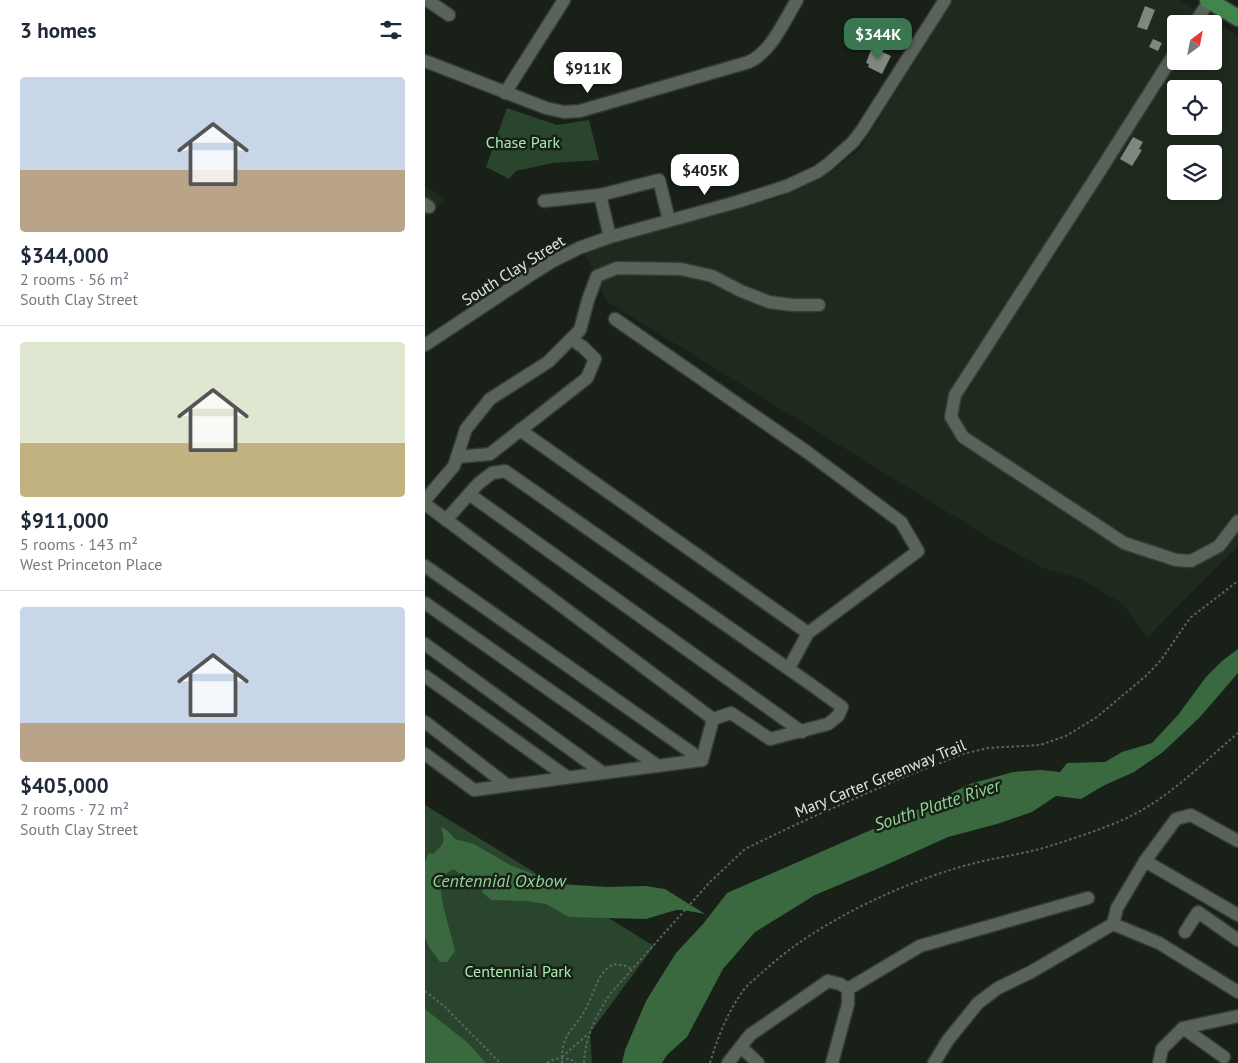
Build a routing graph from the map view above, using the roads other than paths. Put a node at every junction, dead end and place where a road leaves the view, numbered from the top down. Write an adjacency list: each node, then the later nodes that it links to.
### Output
1 (427, 0): 6 (street)
2 (564, 0): 11 (street)
3 (797, 0): 11 (street)
4 (945, 0): 14 (street, South Clay Street)
5 (1209, 0): 7 (street); 8 (main road)
6 (449, 15)
7 (1200, 15)
8 (1238, 18)
9 (425, 61): 11 (street)
10 (1167, 65): 28 (street)
11 (505, 93)
12 (601, 195): 13 (street); 14 (street); 15 (street)
13 (544, 201)
14 (669, 220): 15 (street, South Clay Street)
15 (610, 237): 19 (street, South Clay Street)
16 (819, 305): 18 (street)
17 (615, 319): 31 (street)
18 (571, 339): 20 (street); 22 (street)
19 (425, 345)
20 (520, 430): 21 (street); 31 (street)
21 (490, 454): 22 (street); 23 (street)
22 (457, 457): 25 (street)
23 (492, 473): 24 (street); 33 (street)
24 (469, 494): 27 (street); 37 (street)
25 (425, 500)
26 (425, 504): 27 (street)
27 (446, 520): 35 (street)
28 (1238, 521)
29 (425, 566): 39 (street)
30 (425, 603): 40 (street)
31 (808, 633): 33 (street)
32 (425, 644): 41 (street)
33 (789, 668): 37 (street)
34 (425, 676): 42 (street)
35 (713, 718): 37 (street); 39 (street)
36 (425, 722): 43 (street)
37 (802, 732)
38 (425, 754): 43 (street)
39 (702, 760): 40 (street)
40 (659, 766): 41 (street)
41 (603, 773): 42 (street)
42 (567, 777): 43 (street)
43 (507, 786)
44 (1238, 841): 45 (street)
45 (1145, 861): 47 (street); 48 (street)
46 (1088, 898): 51 (street)
47 (1238, 915)
48 (1113, 924): 52 (street); 60 (street)
49 (1185, 932): 50 (street)
50 (1238, 940)
51 (848, 989): 55 (street); 59 (street)
52 (1237, 991)
53 (1238, 1016): 54 (street)
54 (1183, 1028): 56 (street); 61 (street)
55 (741, 1047): 57 (street); 58 (street)
56 (1224, 1058)
57 (728, 1063)
58 (758, 1063)
59 (833, 1063)
60 (934, 1063)
61 (1159, 1063)

